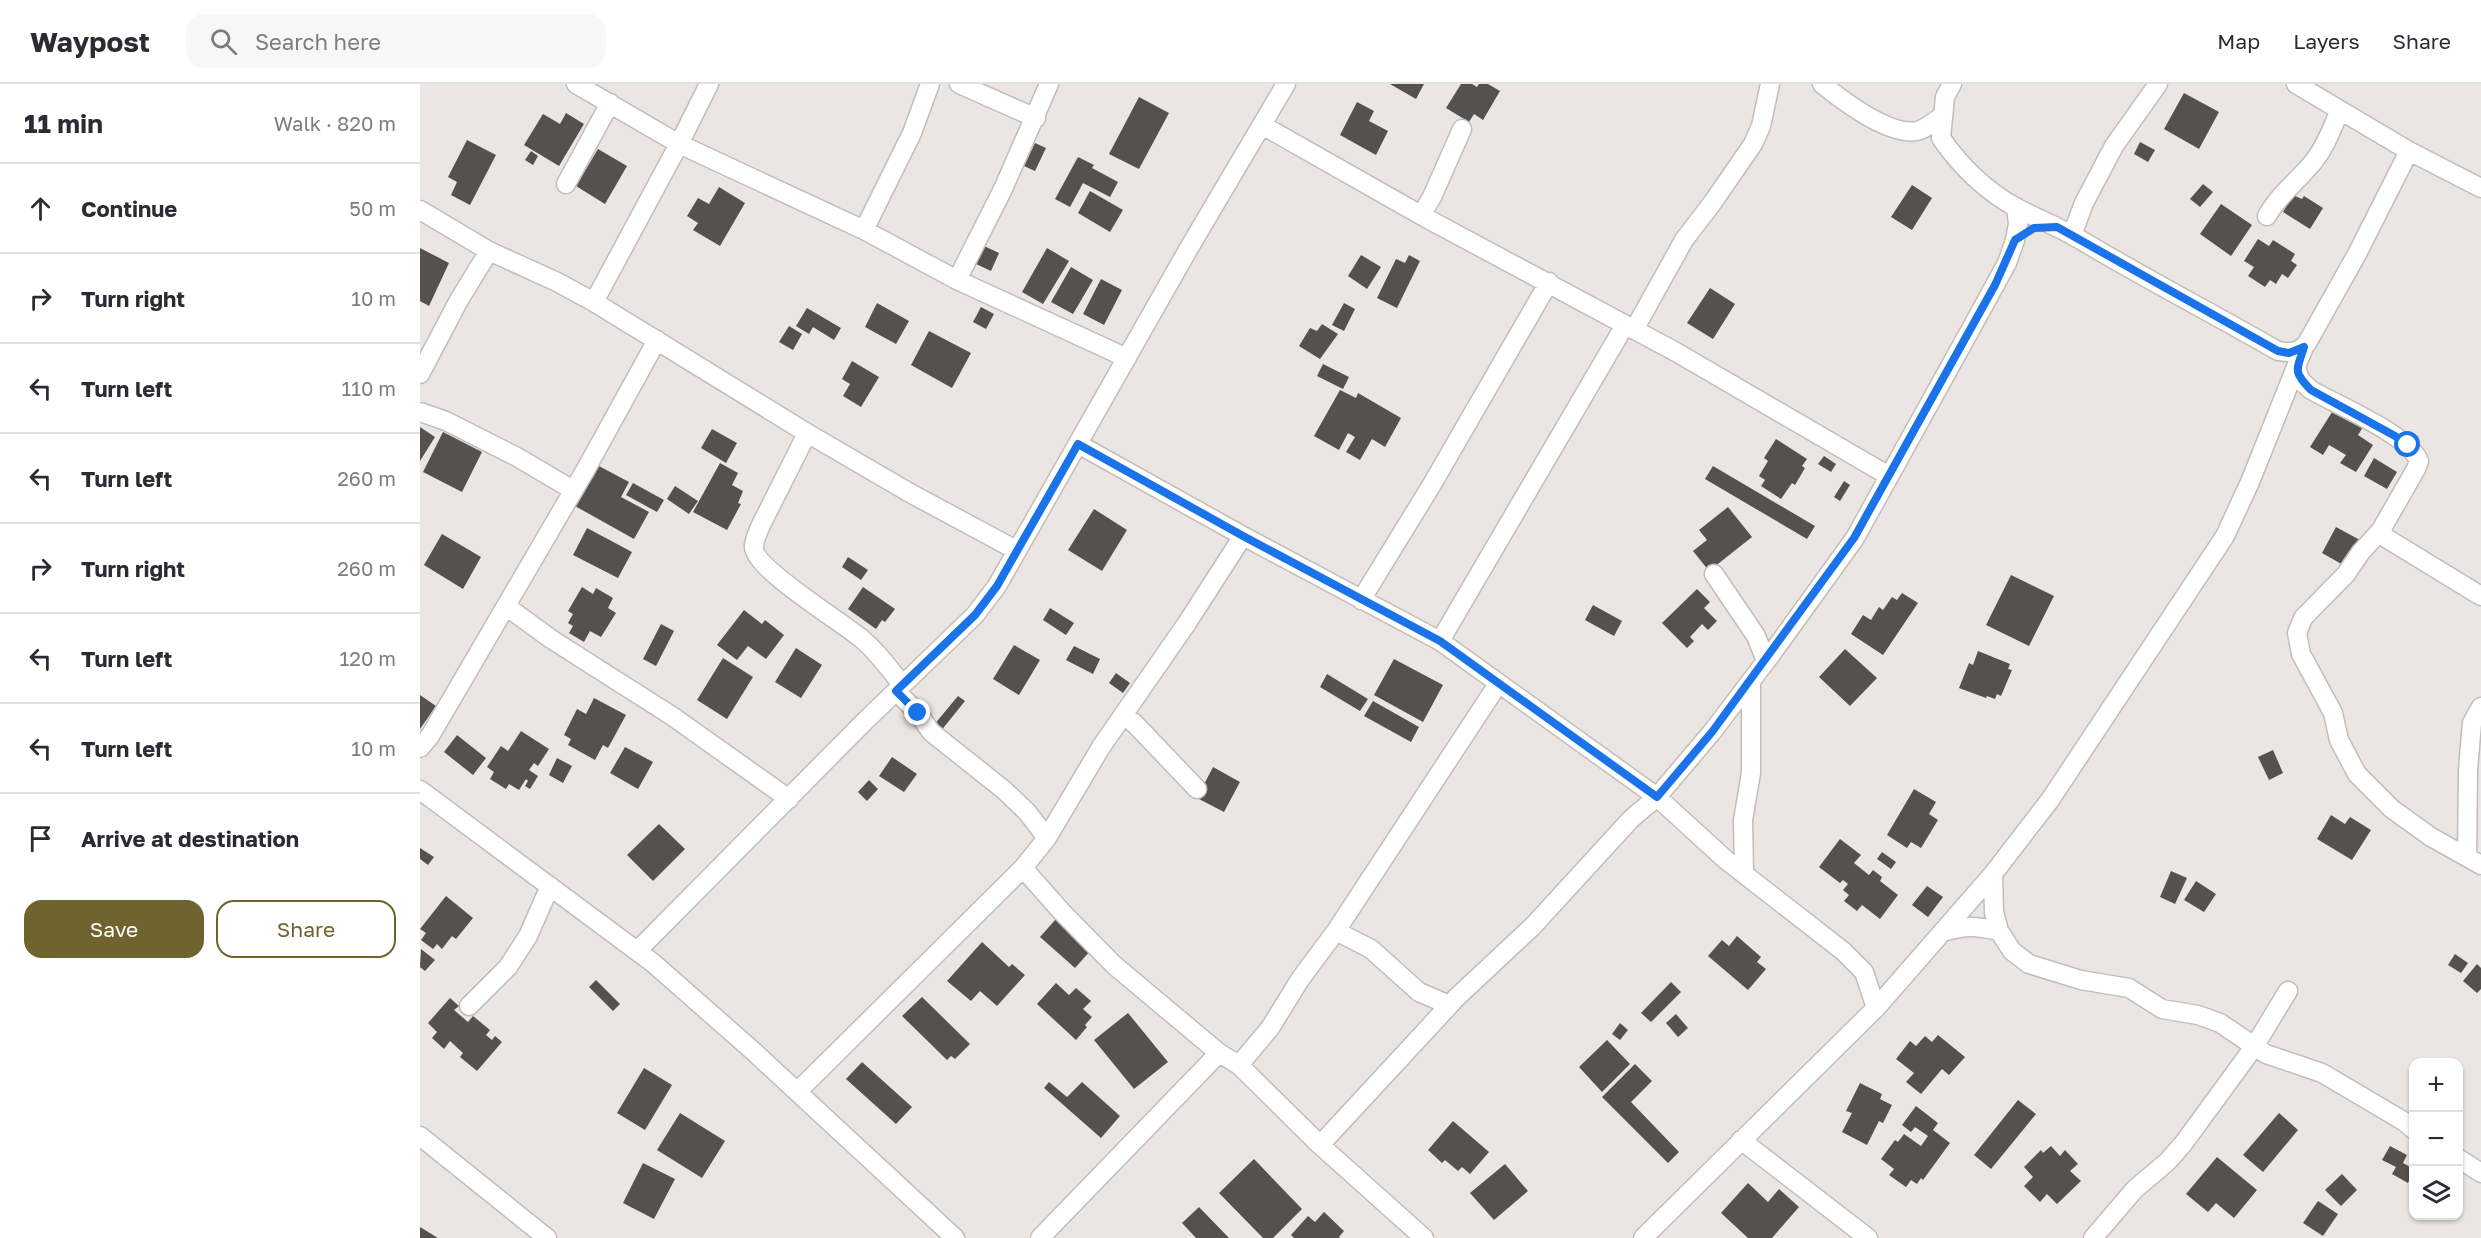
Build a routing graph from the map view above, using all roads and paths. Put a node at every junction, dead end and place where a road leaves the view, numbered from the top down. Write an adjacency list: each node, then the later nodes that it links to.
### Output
1 (576, 84): 12 (street)
2 (709, 84): 18 (street)
3 (930, 84): 26 (street)
4 (958, 84): 15 (street)
5 (1050, 84): 15 (street)
6 (1286, 84): 16 (street)
7 (1770, 84): 33 (street)
8 (1821, 84): 14 (street)
9 (1952, 84): 14 (street)
10 (2158, 84): 27 (street)
11 (2296, 84): 13 (street)
12 (610, 104): 18 (street); 20 (street)
13 (2340, 110): 19 (street); 25 (street)
14 (1942, 116): 22 (street)
15 (1036, 118): 30 (street)
16 (1263, 125): 24 (street); 36 (street)
17 (1462, 129): 24 (street)
18 (679, 144): 26 (street); 32 (street)
19 (2409, 151): 21 (street); 35 (street)
20 (566, 184)
21 (2481, 188)
22 (2016, 207): 27 (street); 28 (street)
23 (420, 210): 29 (street)
24 (1421, 215): 31 (street)
25 (2267, 216)
26 (864, 230): 30 (street)
27 (2065, 231): 28 (street); 35 (street)
28 (2015, 240): 42 (street)
29 (489, 250): 32 (street); 38 (street)
30 (957, 280): 36 (street)
31 (1549, 282): 33 (street); 49 (street)
32 (594, 302): 34 (street)
33 (1630, 328): 42 (street); 51 (street)
34 (657, 340): 40 (street); 43 (street)
35 (2304, 347): 37 (street)
36 (1127, 358): 41 (street)
37 (2296, 367): 44 (street); 67 (street)
38 (420, 374)
39 (420, 412): 43 (street)
40 (807, 433): 46 (street); 55 (street)
41 (1078, 444): 45 (street); 46 (street)
42 (1889, 476): 52 (street)
43 (573, 490): 50 (street)
44 (2382, 530): 48 (street); 64 (street)
45 (1243, 536): 49 (street); 57 (street)
46 (1016, 550): 55 (street)
47 (1714, 574): 52 (street)
48 (2481, 596)
49 (1361, 600): 51 (street)
50 (506, 606): 58 (street); 62 (street)
51 (1440, 641): 54 (street)
52 (1766, 661): 53 (street)
53 (1751, 681): 61 (street); 66 (street)
54 (1498, 684): 61 (street); 69 (street)
55 (899, 688): 62 (street); 63 (street)
56 (2481, 707): 64 (street)
57 (1123, 715): 59 (street); 63 (street)
58 (420, 748)
59 (1197, 789)
60 (420, 790): 68 (street)
61 (1657, 797): 66 (street); 74 (street)
62 (789, 799): 72 (street)
63 (1047, 837): 65 (street)
64 (2474, 861)
65 (1023, 868): 78 (street); 80 (street)
66 (1744, 874): 76 (street)
67 (1993, 874): 70 (street); 71 (street)
68 (550, 886): 72 (street); 75 (street)
69 (1336, 931): 74 (street); 79 (street)
70 (1999, 931): 71 (street); 77 (street)
71 (1942, 933): 76 (street)
72 (638, 950): 80 (street)
73 (2288, 991): 77 (street)
74 (1449, 1005): 84 (street)
75 (469, 1006)
76 (1876, 1008): 83 (street)
77 (2254, 1047): 81 (street); 93 (street)
78 (1219, 1053): 79 (street); 89 (street)
79 (1239, 1065): 84 (street)
80 (798, 1091): 88 (street)
81 (2409, 1126)
82 (420, 1136): 87 (street)
83 (1741, 1140): 91 (street); 92 (street)
84 (1320, 1145): 90 (street)
85 (2463, 1161): 86 (street)
86 (2481, 1173)
87 (547, 1238)
88 (955, 1238)
89 (1040, 1238)
90 (1425, 1238)
91 (1643, 1238)
92 (1868, 1238)
93 (2093, 1238)

